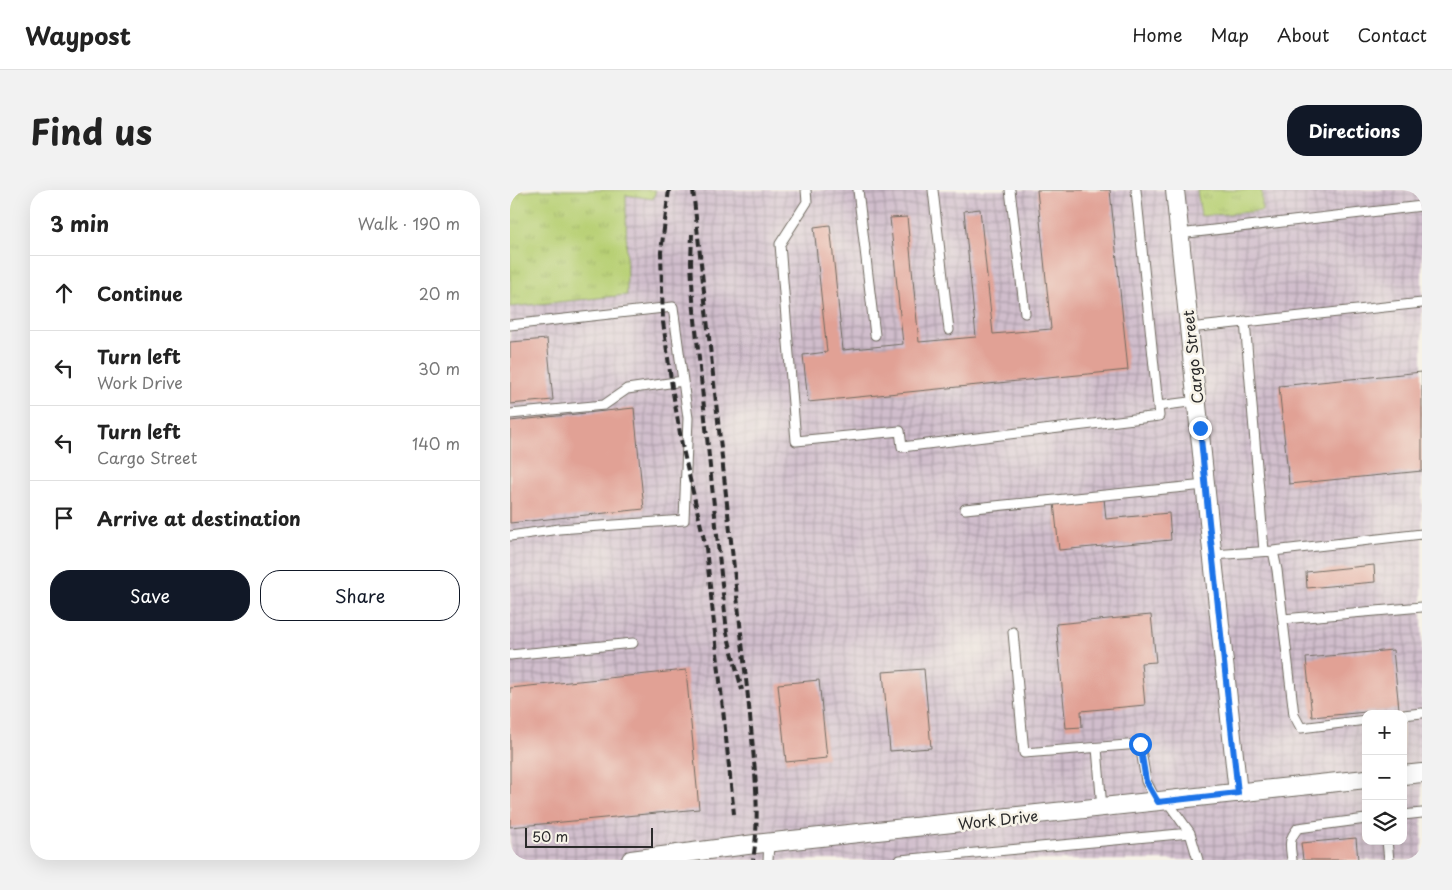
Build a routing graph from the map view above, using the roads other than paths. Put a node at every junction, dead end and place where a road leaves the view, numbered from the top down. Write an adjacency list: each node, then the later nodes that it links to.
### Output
1 (806, 190): 18 (lane)
2 (858, 190): 15 (lane)
3 (934, 190): 14 (lane)
4 (1010, 190): 10 (lane)
5 (1136, 190): 18 (lane)
6 (1175, 190): 8 (street, Cargo Street)
7 (1422, 206): 8 (lane)
8 (1180, 234): 13 (street, Cargo Street)
9 (1422, 303): 11 (lane)
10 (1024, 313)
11 (1245, 322): 13 (lane); 24 (lane)
12 (510, 325): 16 (lane)
13 (1189, 328): 17 (street, Cargo Street)
14 (949, 330)
15 (875, 335)
16 (683, 380): 19 (lane); 23 (lane)
17 (1197, 401): 18 (lane); 20 (street, Cargo Street)
18 (1158, 406)
19 (510, 414)
20 (1205, 485): 21 (lane); 25 (street, Cargo Street)
21 (965, 509)
22 (1422, 534): 24 (lane)
23 (510, 536)
24 (1268, 551): 25 (lane); 27 (lane)
25 (1212, 555): 38 (street, Cargo Street)
26 (1422, 607): 27 (lane)
27 (1283, 619): 33 (lane)
28 (1014, 632): 34 (lane)
29 (633, 643): 30 (lane)
30 (510, 655)
31 (1422, 713): 32 (lane)
32 (1407, 715)
33 (1362, 720)
34 (1096, 748): 39 (lane); 40 (lane)
35 (1422, 774): 36 (street)
36 (1407, 775)
37 (1362, 780): 38 (street, Work Drive)
38 (1238, 793): 39 (street, Work Drive)
39 (1162, 802): 40 (street, Work Drive); 44 (lane)
40 (1102, 808): 46 (street, Work Drive)
41 (1422, 813): 42 (lane)
42 (1407, 815)
43 (1362, 820): 51 (lane)
44 (1190, 833): 49 (lane); 50 (lane)
45 (1387, 845): 52 (lane)
46 (768, 851): 47 (street, Work Drive)
47 (673, 857): 48 (street, Work Drive)
48 (631, 860)
49 (900, 860)
50 (1198, 860)
51 (1292, 860)
52 (1389, 860)

